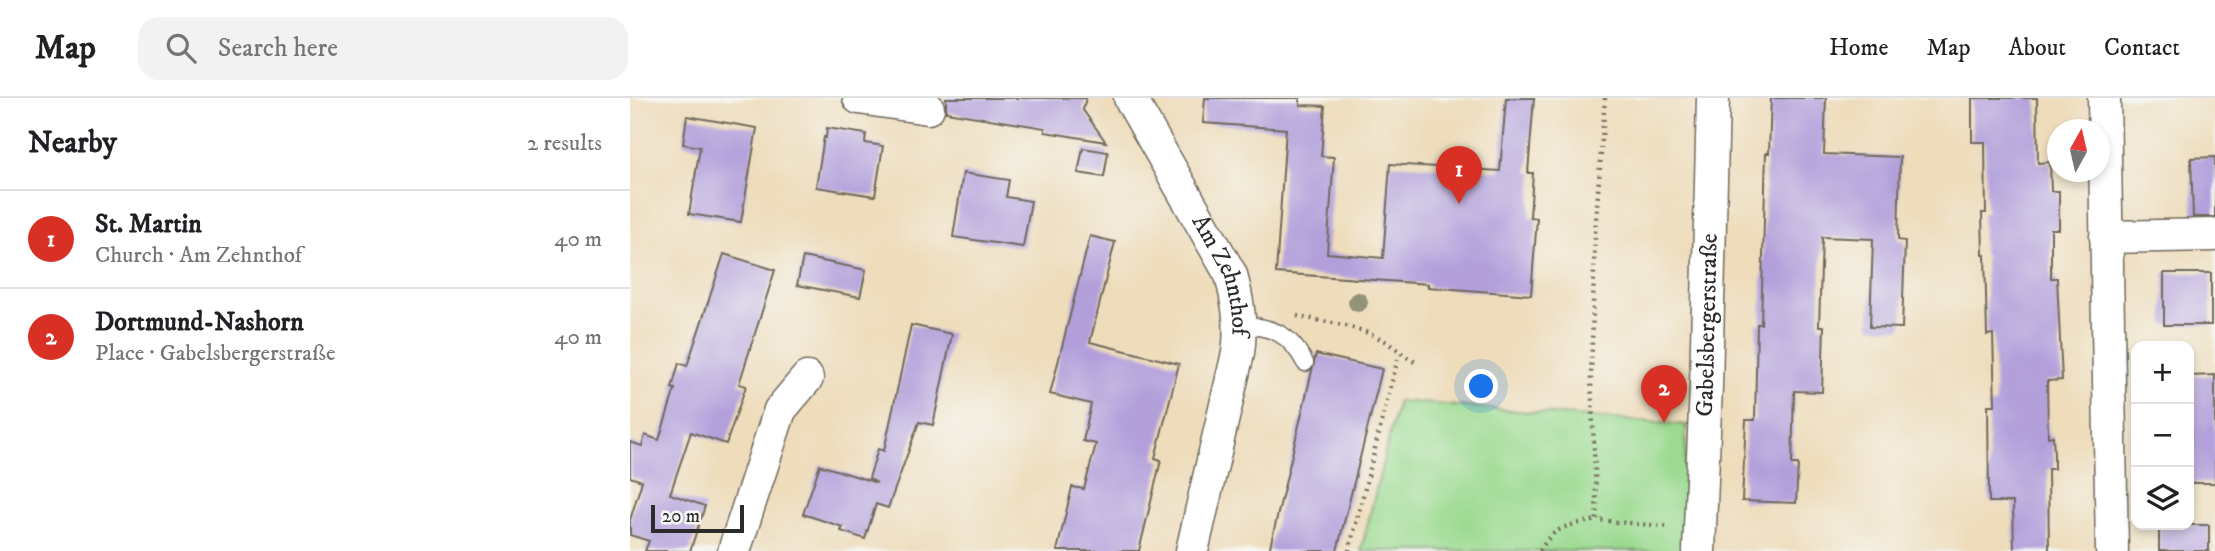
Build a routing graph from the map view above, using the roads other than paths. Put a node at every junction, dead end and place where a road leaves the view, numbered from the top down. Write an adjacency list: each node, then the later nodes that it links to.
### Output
1 (859, 98): 5 (street)
2 (1130, 98): 8 (street, Am Zehnthof)
3 (1713, 98): 11 (street, Gabelsbergerstraße)
4 (2104, 98): 7 (street)
5 (928, 108)
6 (2215, 235): 7 (street)
7 (2106, 237): 14 (street)
8 (1241, 324): 9 (lane); 13 (street, Am Zehnthof)
9 (1305, 363)
10 (807, 378): 12 (street)
11 (1699, 540)
12 (734, 551)
13 (1192, 551)
14 (2112, 551)

